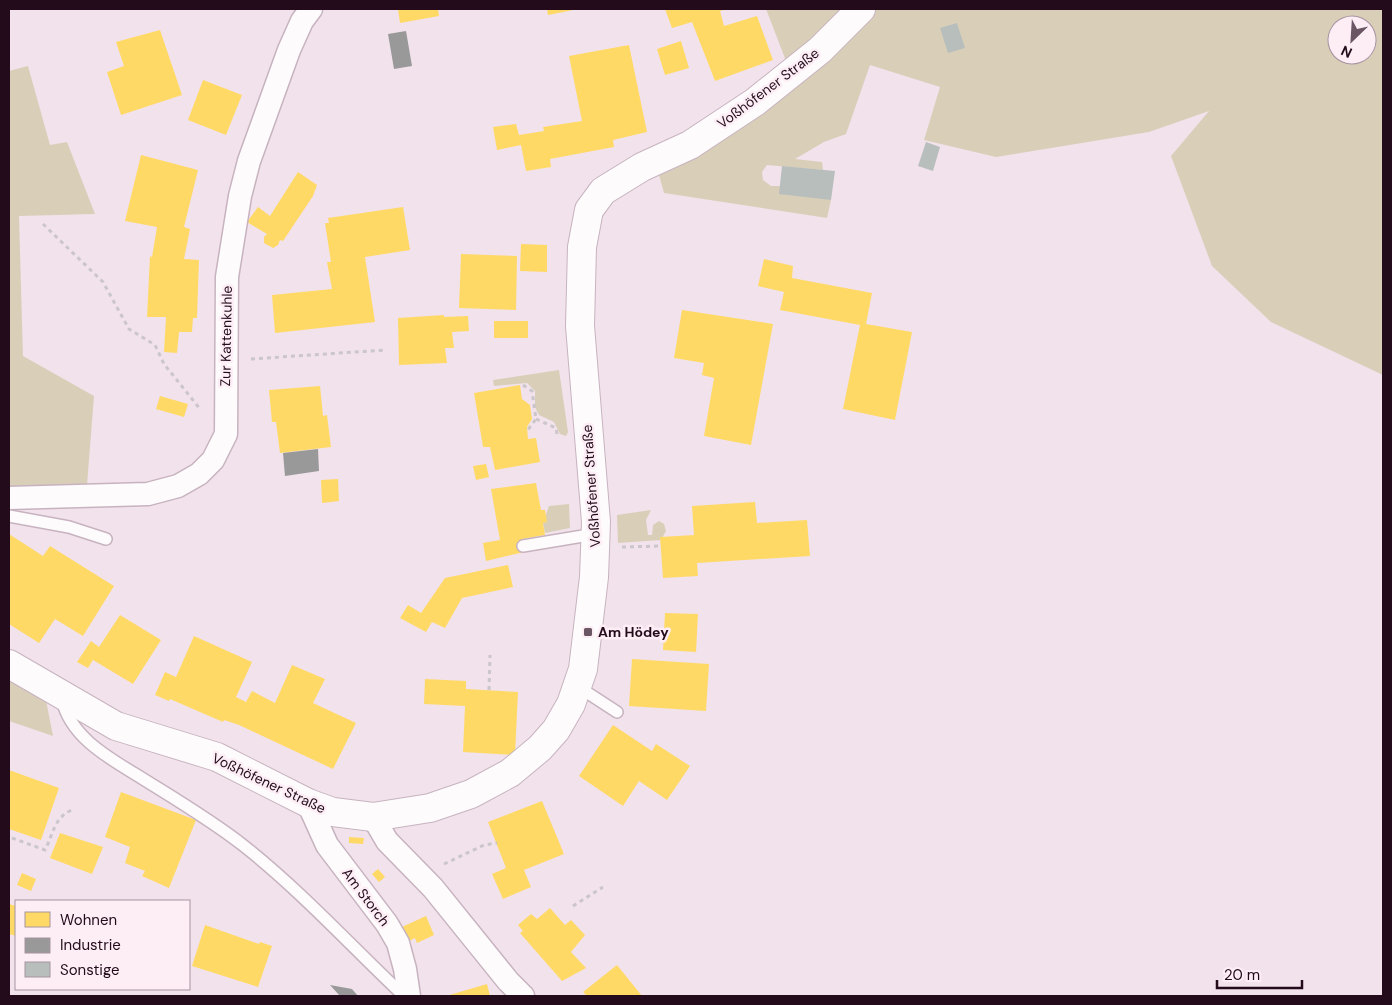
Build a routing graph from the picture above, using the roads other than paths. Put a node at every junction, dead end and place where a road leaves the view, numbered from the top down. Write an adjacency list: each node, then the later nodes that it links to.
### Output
1 (311, 9): 3 (street, Zur Kattenkuhle)
2 (861, 9): 6 (street, Voßhöfener Straße)
3 (9, 498)
4 (9, 516): 5 (lane)
5 (106, 539)
6 (595, 541): 7 (lane); 9 (street, Voßhöfener Straße)
7 (523, 546)
8 (9, 664): 10 (street, Voßhöfener Straße)
9 (577, 686): 11 (lane); 13 (street, Voßhöfener Straße)
10 (62, 694): 12 (street, Voßhöfener Straße); 14 (lane)
11 (617, 712)
12 (308, 803): 13 (street, Voßhöfener Straße); 15 (street, Am Storch)
13 (373, 817): 16 (street)
14 (404, 996)
15 (409, 996)
16 (523, 996)

